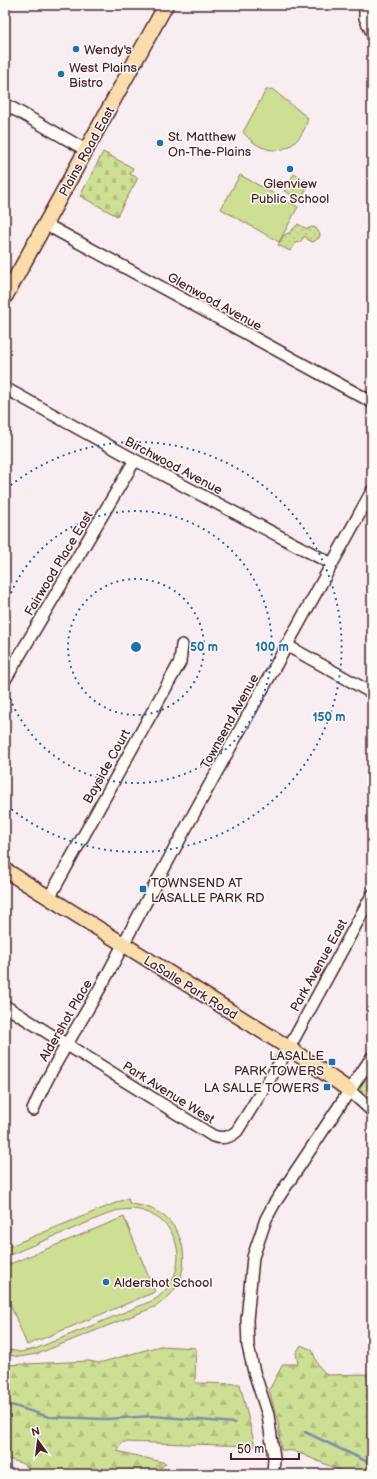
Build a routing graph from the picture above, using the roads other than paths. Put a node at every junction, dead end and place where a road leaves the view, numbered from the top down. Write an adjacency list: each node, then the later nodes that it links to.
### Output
1 (166, 5): 5 (main road, Plains Road East)
2 (365, 5): 3 (street)
3 (372, 34)
4 (5, 104): 5 (street)
5 (86, 150): 6 (main road, Plains Road East)
6 (45, 224): 7 (main road, Plains Road East); 9 (street, Glenwood Avenue)
7 (5, 297)
8 (5, 388): 10 (street, Birchwood Avenue)
9 (372, 402)
10 (135, 460): 12 (street, Birchwood Avenue); 15 (street, Fairwood Place East)
11 (372, 491): 12 (street, Townsend Avenue)
12 (332, 564): 14 (street, Townsend Avenue)
13 (182, 645): 19 (street, Bayside Court)
14 (286, 645): 16 (street); 20 (street, Townsend Avenue)
15 (5, 680)
16 (372, 693)
17 (5, 870): 19 (main road, LaSalle Park Road)
18 (372, 895): 23 (street, Park Avenue East)
19 (49, 898): 20 (main road, LaSalle Park Road)
20 (123, 944): 22 (street, Aldershot Place); 23 (main road, LaSalle Park Road)
21 (5, 1006): 22 (street, Park Avenue West)
22 (68, 1044): 23 (street, Park Avenue West); 26 (street, Aldershot Place)
23 (289, 1048): 25 (main road, LaSalle Park Road)
24 (372, 1057): 25 (street)
25 (349, 1090): 27 (street, LaSalle Park Road); 28 (street)
26 (33, 1110)
27 (372, 1111)
28 (273, 1474)

